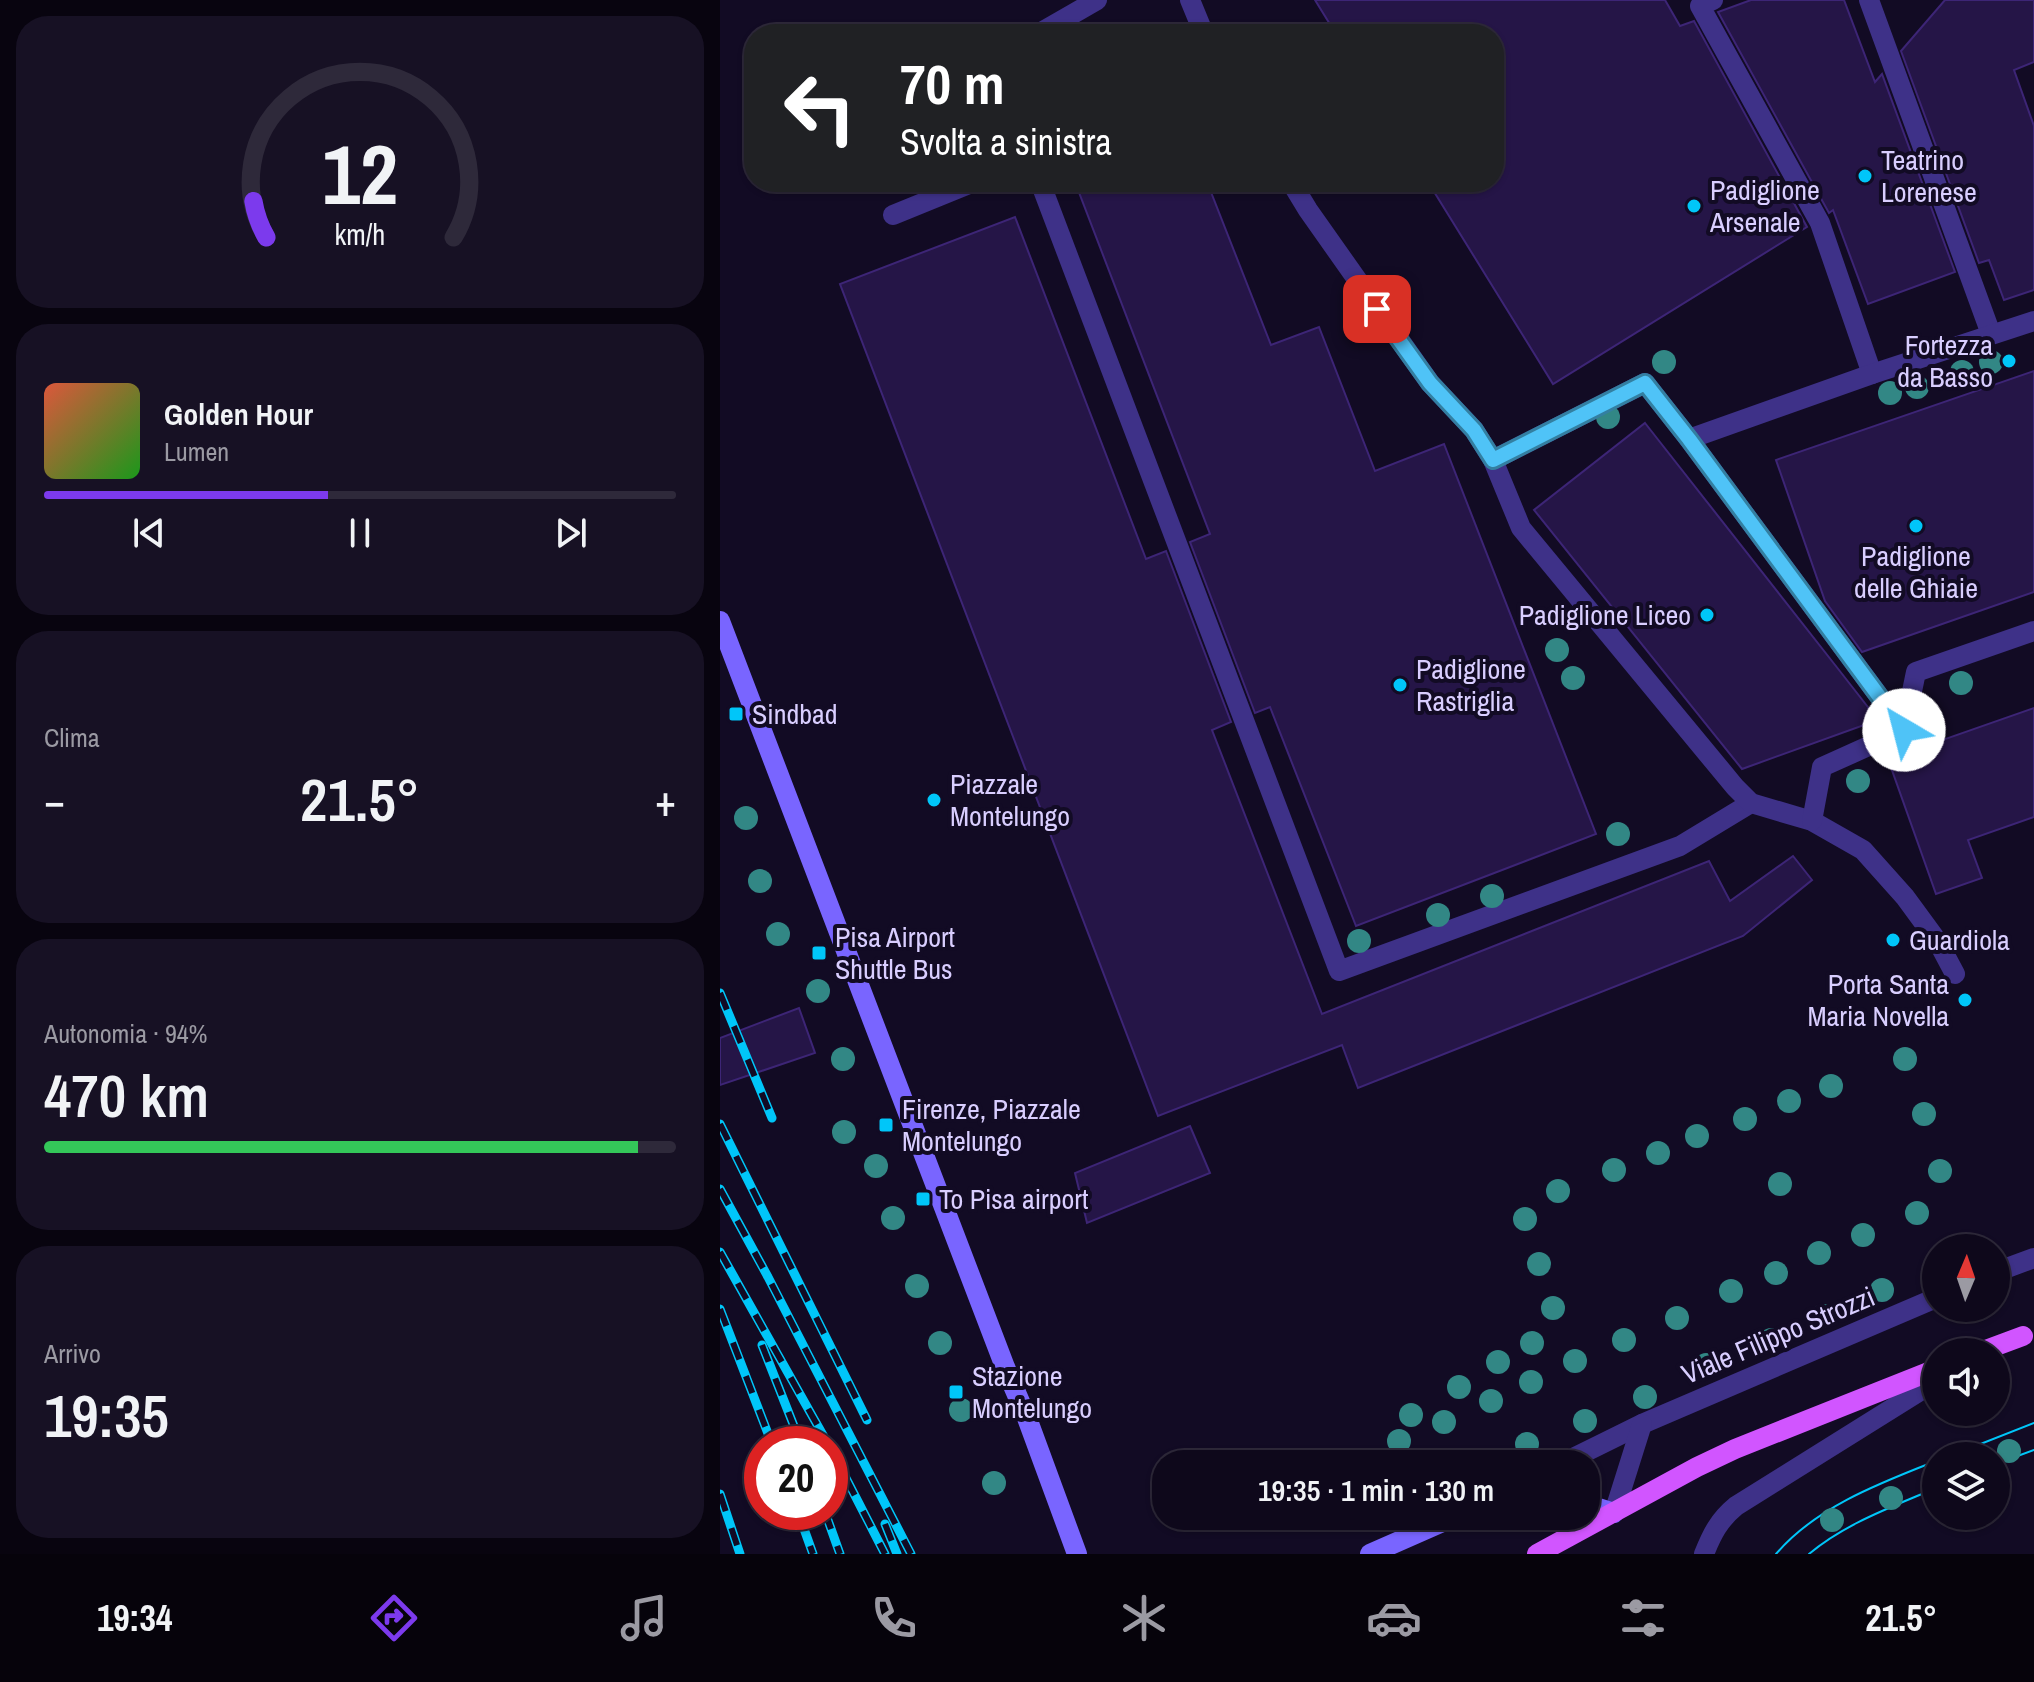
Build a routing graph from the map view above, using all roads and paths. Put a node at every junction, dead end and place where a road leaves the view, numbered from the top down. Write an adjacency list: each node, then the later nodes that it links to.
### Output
1 (1097, 0): 5 (street)
2 (1190, 0): 6 (street)
3 (1713, 0): 13 (street)
4 (1869, 0): 12 (street)
5 (1055, 24)
6 (1200, 24)
7 (949, 192): 10 (street)
8 (1044, 192): 19 (street)
9 (1297, 192): 15 (street)
10 (893, 215)
11 (2034, 321): 12 (street)
12 (1991, 334): 13 (street)
13 (1872, 374): 14 (street)
14 (1689, 439): 15 (street); 18 (street)
15 (1493, 460): 19 (street)
16 (720, 621): 34 (street)
17 (2034, 631): 18 (street)
18 (1904, 730): 20 (street)
19 (1751, 803): 20 (street)
20 (1812, 821): 21 (street)
21 (1955, 974)
22 (2034, 1258): 23 (street)
23 (2010, 1267)
24 (1922, 1304): 29 (street, Viale Filippo Strozzi)
25 (2023, 1336): 26 (main road)
26 (2010, 1341)
27 (1922, 1375): 32 (main road)
28 (1922, 1390): 37 (street)
29 (1642, 1424): 30 (street, Viale Filippo Strozzi); 32 (street)
30 (1589, 1450)
31 (1600, 1508): 32 (street)
32 (1614, 1513): 36 (main road)
33 (1424, 1530): 35 (street)
34 (1077, 1554)
35 (1370, 1554)
36 (1537, 1554)
37 (1704, 1554)

